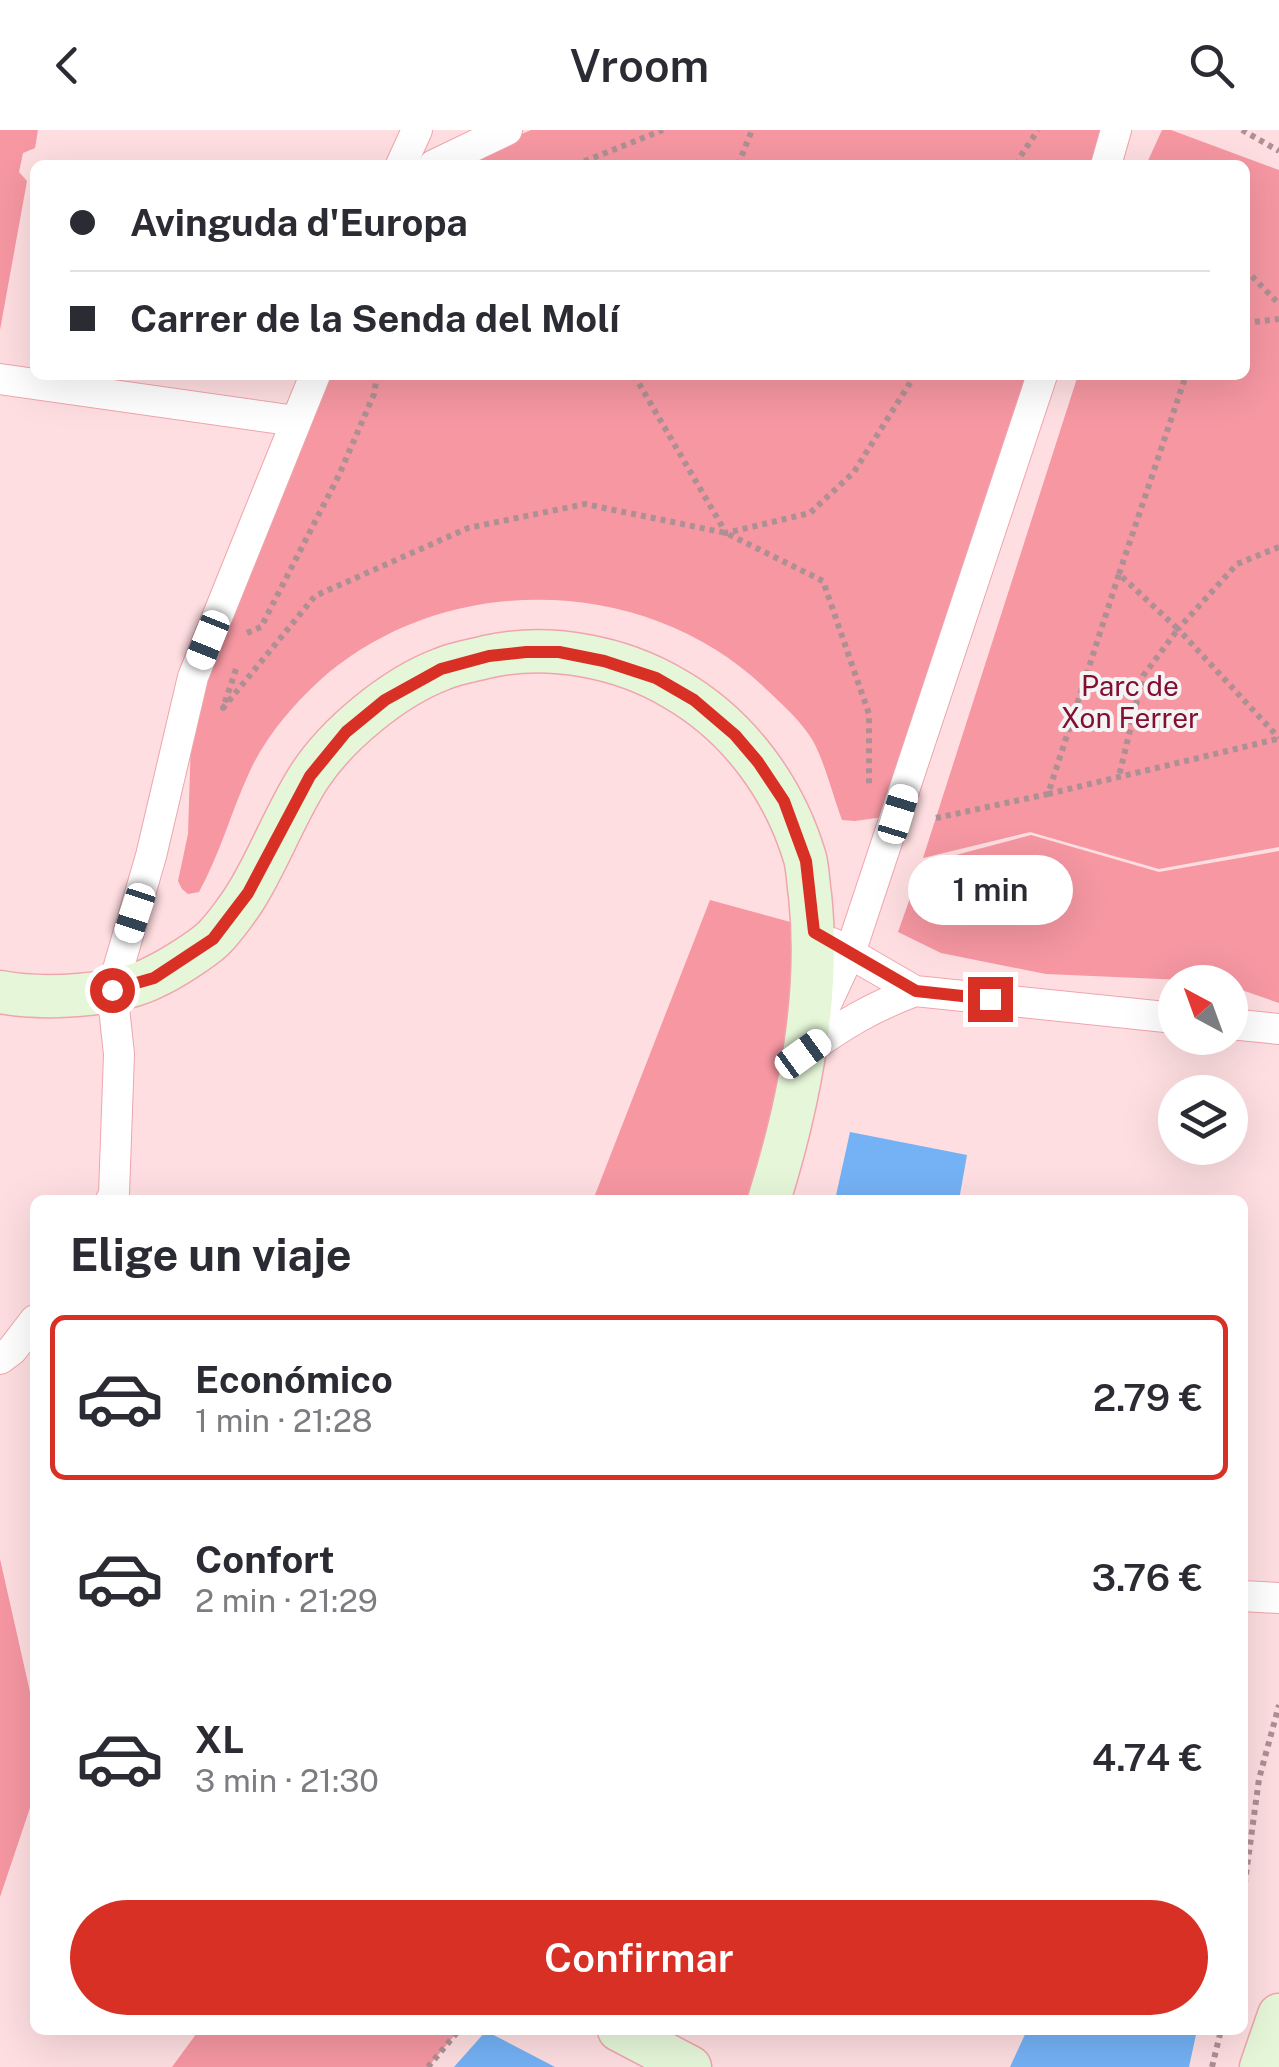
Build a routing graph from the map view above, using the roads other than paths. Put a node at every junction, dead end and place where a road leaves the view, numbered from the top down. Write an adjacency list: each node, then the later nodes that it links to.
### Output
1 (416, 130): 4 (street)
2 (508, 130): 5 (street)
3 (1116, 130): 6 (street)
4 (403, 160)
5 (445, 160)
6 (1107, 160)
7 (0, 379): 10 (street)
8 (313, 380): 10 (street)
9 (1040, 380): 11 (street)
10 (296, 421): 12 (street)
11 (832, 943): 12 (street); 13 (street); 18 (street)
12 (112, 990): 14 (street); 19 (street)
13 (916, 991): 15 (street); 18 (street)
14 (0, 992)
15 (1158, 1016)
16 (1248, 1026): 17 (street)
17 (1279, 1029)
18 (803, 1054): 20 (street)
19 (114, 1195)
20 (771, 1195)
21 (30, 1327): 22 (street)
22 (0, 1359)
23 (1248, 1596): 24 (street)
24 (1279, 1598)
25 (1279, 2015): 29 (street)
26 (629, 2048): 28 (street)
27 (1279, 2066): 30 (street)
28 (690, 2067)
29 (1261, 2067)
30 (1269, 2067)

